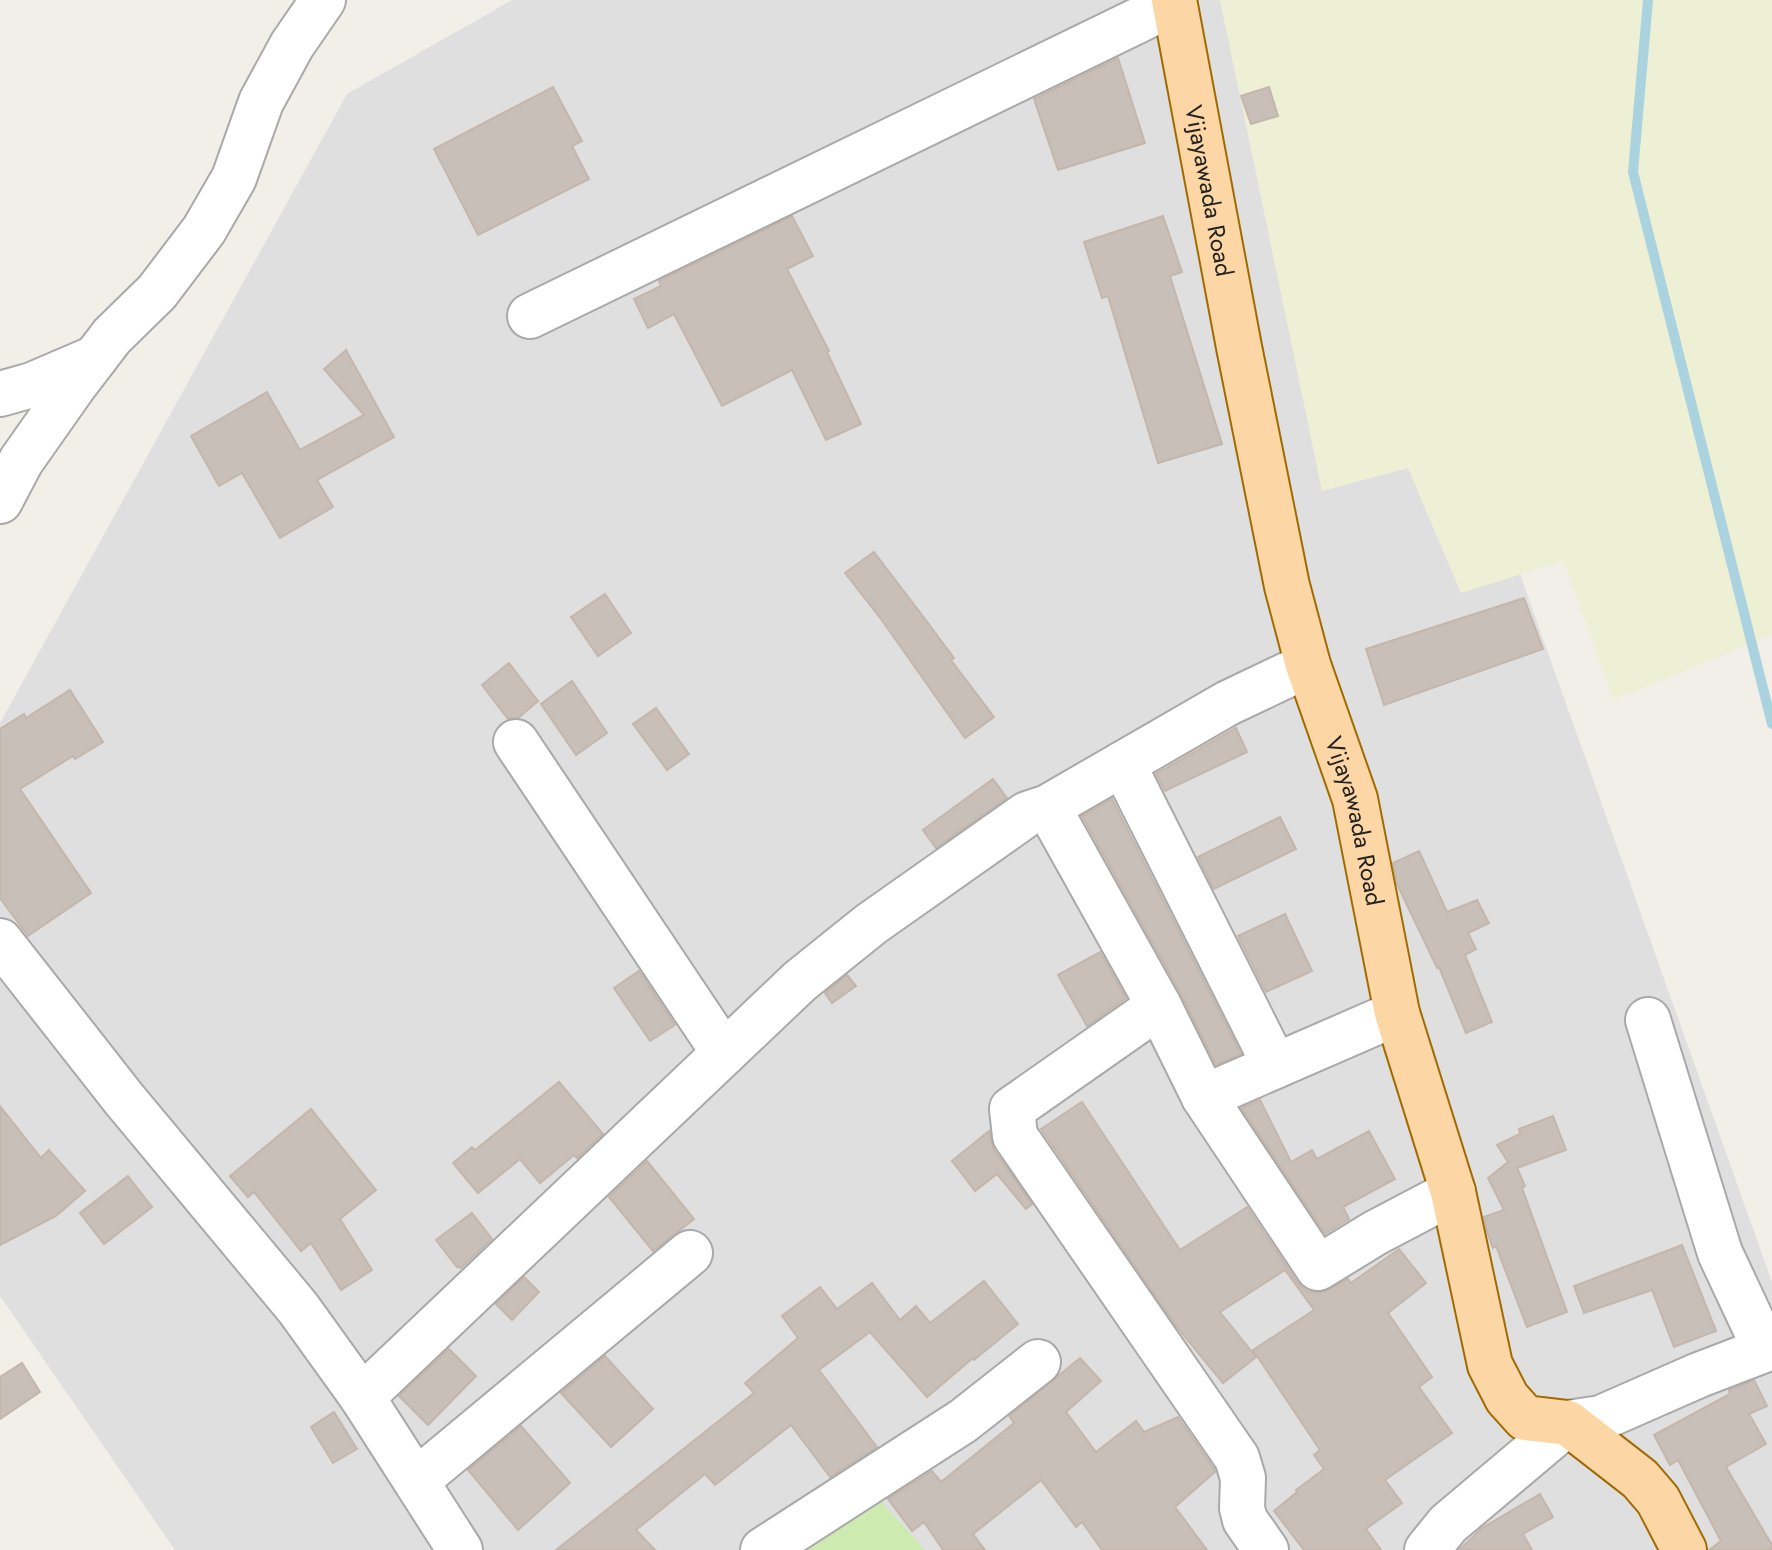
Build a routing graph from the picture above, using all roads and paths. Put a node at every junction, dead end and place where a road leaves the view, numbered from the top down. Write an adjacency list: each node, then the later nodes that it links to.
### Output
1 (323, 0): 4 (street)
2 (1174, 1): 3 (street); 7 (main road, Vijayawada Road)
3 (530, 316)
4 (96, 357): 5 (street); 6 (street)
5 (0, 394)
6 (0, 501)
7 (1308, 665): 9 (street); 13 (main road, Vijayawada Road)
8 (516, 742): 15 (street)
9 (1123, 764): 10 (street); 16 (street)
10 (1048, 807): 12 (street); 15 (street)
11 (0, 941): 22 (street)
12 (1159, 1006): 17 (street); 27 (street)
13 (1397, 1013): 16 (street); 18 (main road, Vijayawada Road)
14 (1648, 1020): 20 (street)
15 (724, 1053): 22 (street)
16 (1275, 1066): 17 (street)
17 (1204, 1097): 18 (street)
18 (1453, 1192): 23 (main road, Vijayawada Road)
19 (690, 1253): 24 (street)
20 (1769, 1348): 23 (street)
21 (1038, 1362): 26 (street)
22 (362, 1397): 24 (street)
23 (1568, 1423): 28 (street); 29 (main road)
24 (416, 1481): 25 (street)
25 (460, 1550)
26 (763, 1550)
27 (1266, 1550)
28 (1427, 1550)
29 (1684, 1550)

